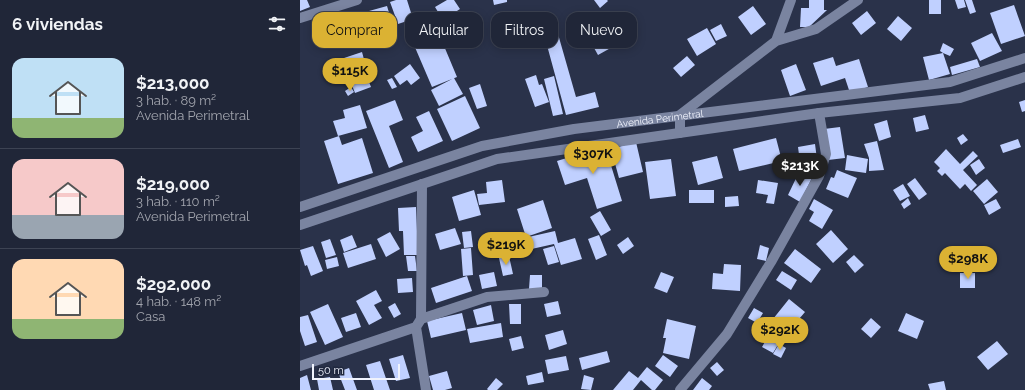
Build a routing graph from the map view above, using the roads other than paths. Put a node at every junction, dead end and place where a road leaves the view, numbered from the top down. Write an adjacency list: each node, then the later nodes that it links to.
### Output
1 (791, 0): 5 (main road)
2 (858, 0): 5 (main road)
3 (352, 1): 4 (main road)
4 (300, 18)
5 (776, 41): 9 (main road)
6 (1025, 58): 9 (main road, Avenida Perimetral)
7 (1025, 77): 8 (main road, Avenida Perimetral)
8 (820, 113): 10 (main road, Avenida Perimetral); 18 (main road)
9 (680, 115): 10 (main road); 12 (main road, Avenida Perimetral)
10 (680, 133): 11 (main road, Avenida Perimetral)
11 (422, 184): 13 (main road, Avenida Perimetral); 15 (main road)
12 (300, 207)
13 (300, 225)
14 (544, 292): 15 (main road)
15 (419, 323): 16 (main road); 17 (main road)
16 (300, 366)
17 (426, 390)
18 (680, 390)

